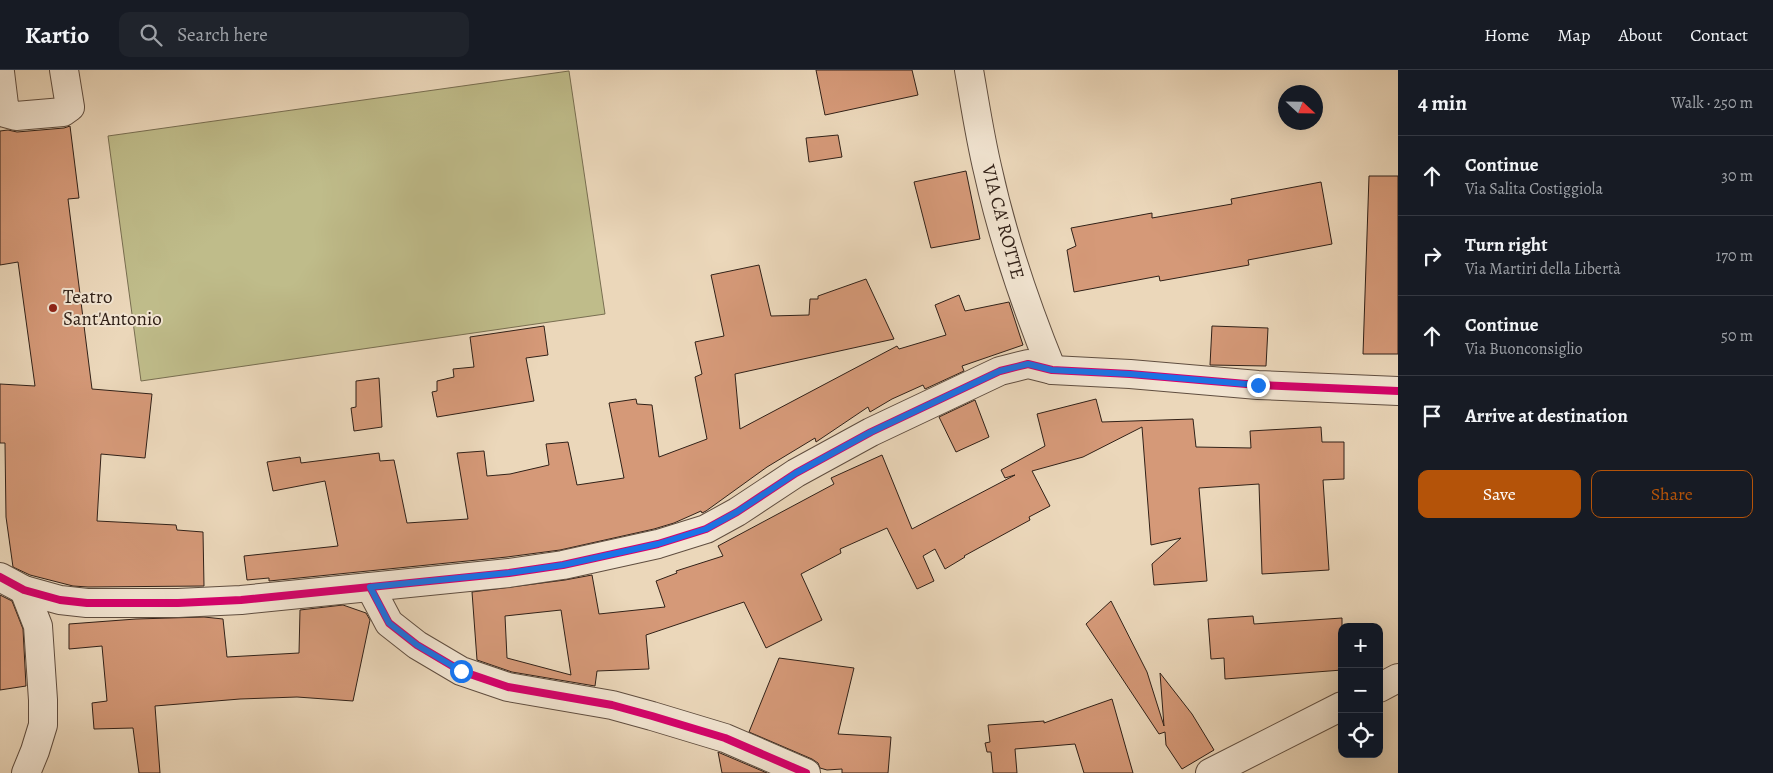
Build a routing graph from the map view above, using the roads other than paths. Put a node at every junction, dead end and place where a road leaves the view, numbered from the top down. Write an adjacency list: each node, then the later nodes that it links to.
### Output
1 (64, 70): 3 (street)
2 (969, 70): 4 (street, VIA CA' ROTTE)
3 (0, 72)
4 (1052, 370): 5 (street); 7 (street)
5 (1398, 391)
6 (6, 577): 7 (street); 11 (street)
7 (370, 587): 12 (street)
8 (1398, 678): 9 (street)
9 (1383, 686)
10 (1338, 708): 13 (street)
11 (26, 773)
12 (806, 773)
13 (1210, 773)

